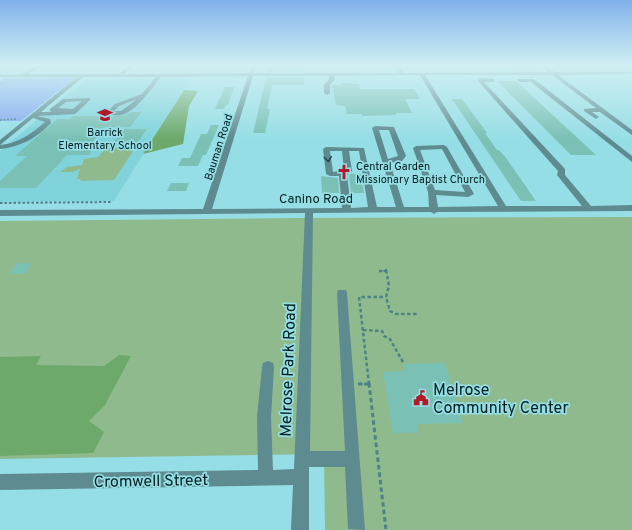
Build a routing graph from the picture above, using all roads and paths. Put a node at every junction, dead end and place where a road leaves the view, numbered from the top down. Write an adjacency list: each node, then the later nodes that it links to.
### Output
1 (65, 90): 15 (street)
2 (147, 90): 10 (street)
3 (246, 90): 34 (street, Bauman Road)
4 (327, 90): 9 (street)
5 (431, 90): 33 (street)
6 (489, 90): 31 (street)
7 (545, 90): 11 (street)
8 (574, 90): 13 (street)
9 (327, 93)
10 (143, 94): 10 (street)
11 (567, 107): 12 (street); 23 (street)
12 (575, 107)
13 (601, 110): 16 (street); 19 (street)
14 (74, 111): 14 (street); 15 (street)
15 (33, 116): 20 (street); 21 (street)
16 (596, 117)
17 (20, 118): 18 (path)
18 (0, 120)
19 (632, 132)
20 (0, 143)
21 (0, 147)
22 (345, 149): 25 (street); 25 (street, one-way to 25); 36 (street)
23 (632, 160)
24 (386, 162): 24 (street); 37 (street)
25 (343, 174): 35 (street)
26 (432, 192): 27 (street); 27 (street); 38 (street)
27 (466, 196): 32 (street)
28 (111, 202): 29 (path)
29 (0, 203)
30 (632, 208): 31 (street, Canino Road)
31 (590, 209): 33 (street, Canino Road)
32 (474, 210): 33 (street, Canino Road); 38 (street, Canino Road)
33 (504, 210)
34 (207, 211): 39 (street, Canino Road); 40 (street, Canino Road)
35 (347, 211): 36 (street, Canino Road); 40 (street, Canino Road)
36 (373, 211): 37 (street, Canino Road)
37 (401, 211): 38 (street, Canino Road)
38 (434, 211)
39 (100, 212): 42 (street, Canino Road); 43 (street)
40 (309, 212): 53 (street, Melrose Park Road)
41 (0, 213): 42 (street, Canino Road)
42 (72, 213): 44 (street)
43 (94, 221)
44 (66, 222)
45 (379, 271): 47 (path)
46 (342, 293): 52 (street)
47 (386, 297): 48 (path); 49 (path)
48 (417, 314)
49 (363, 330): 50 (path); 59 (path)
50 (404, 364)
51 (268, 367): 55 (street)
52 (353, 458): 53 (street); 57 (street)
53 (302, 459): 54 (street, Melrose Park Road)
54 (302, 477): 55 (street, Cromwell Street); 58 (street, Melrose Park Road)
55 (266, 478): 56 (street, Cromwell Street)
56 (0, 482)
57 (357, 529)
58 (300, 530)
59 (386, 530)

